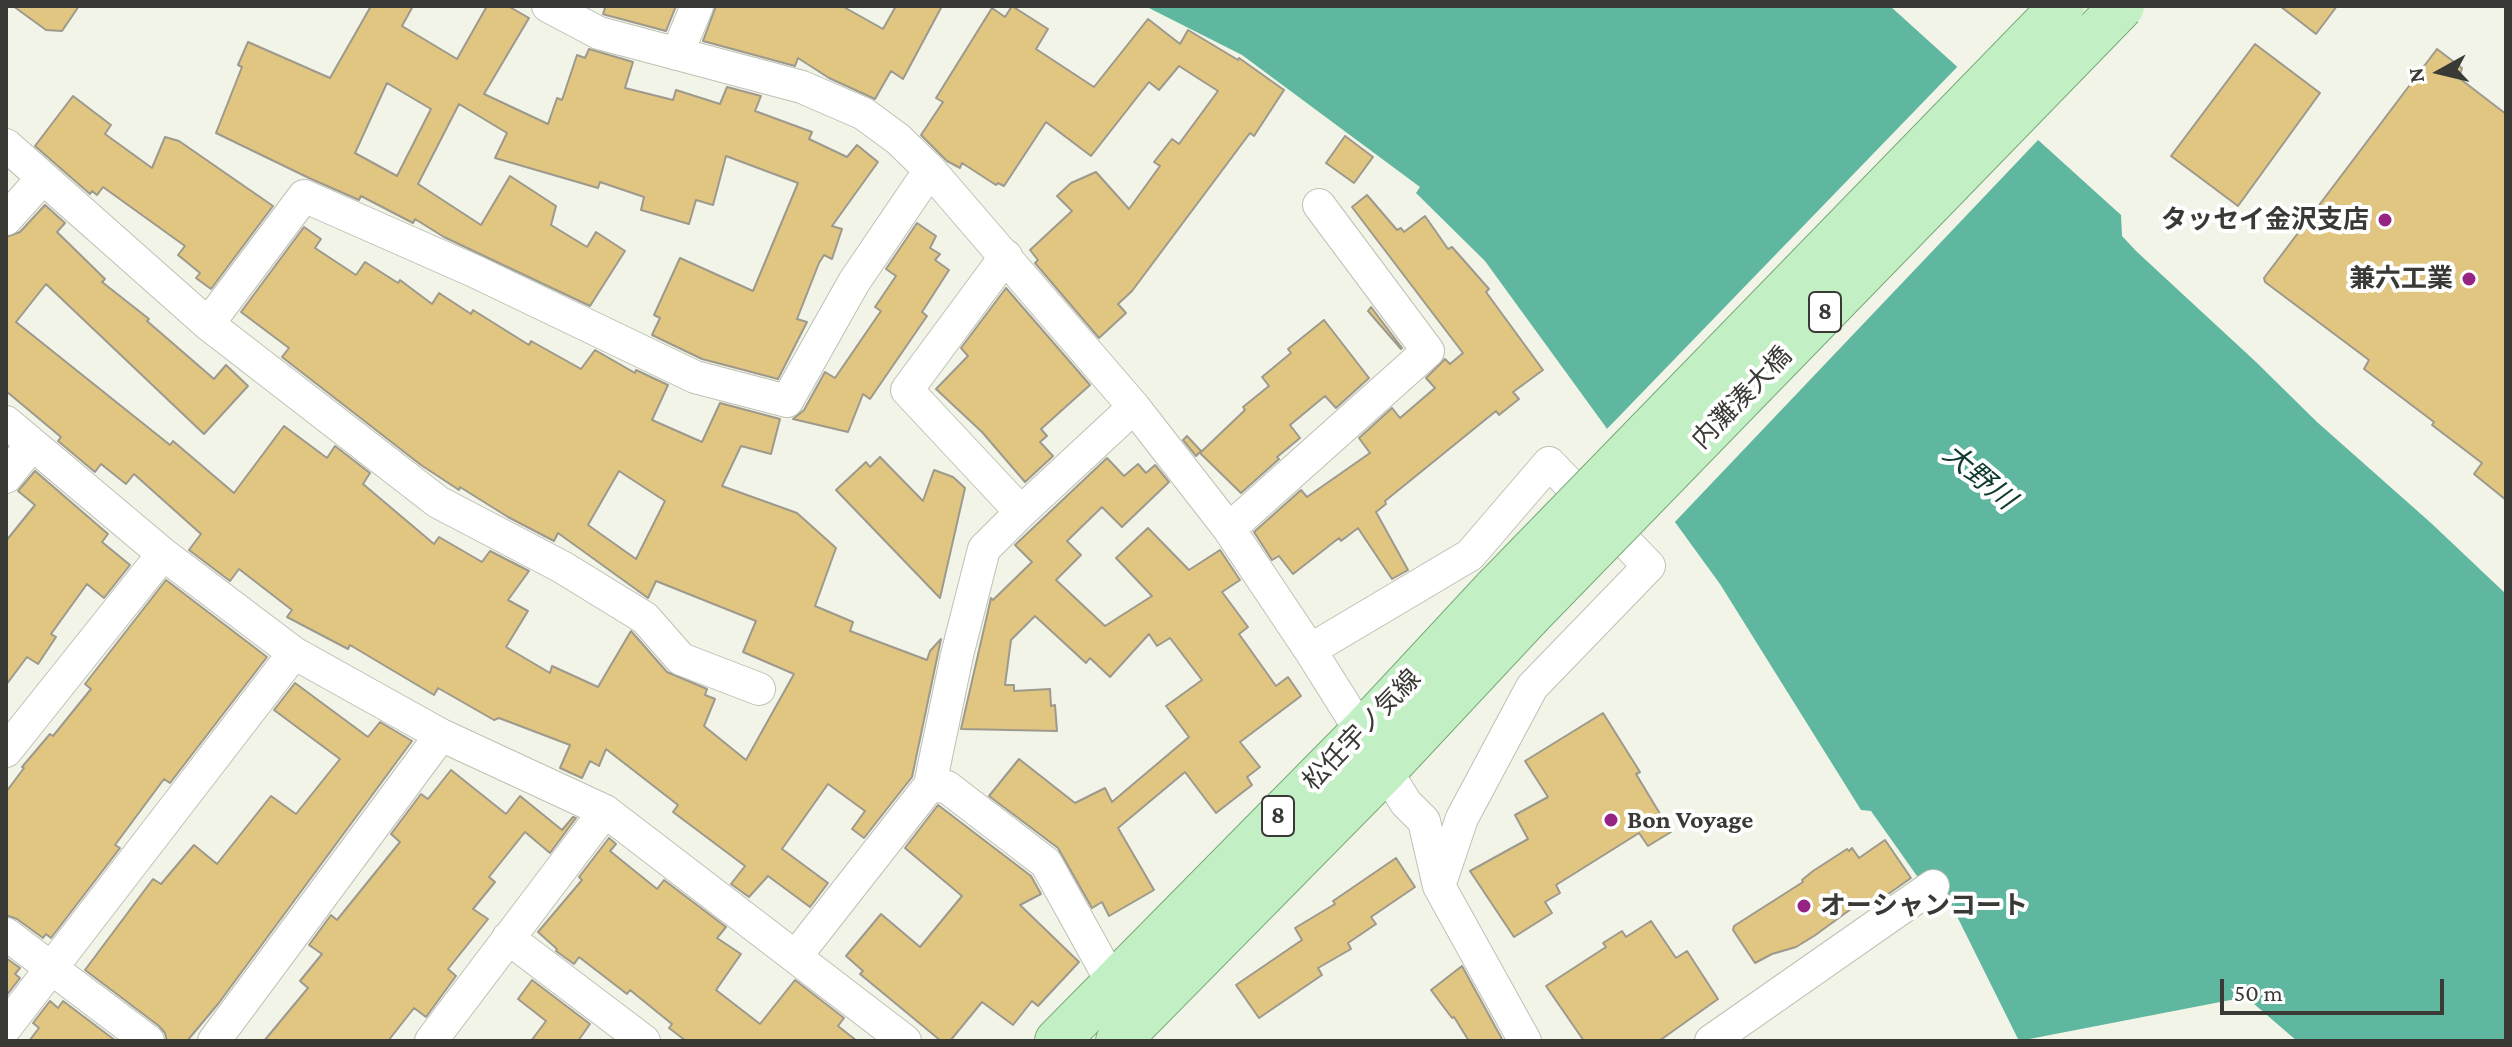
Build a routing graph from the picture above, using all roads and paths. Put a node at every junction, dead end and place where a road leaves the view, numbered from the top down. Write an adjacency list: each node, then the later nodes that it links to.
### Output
1 (548, 6): 5 (street)
2 (697, 6): 5 (street)
3 (2062, 6): 20 (main road, 内灘湊大橋 / 8, bridge)
4 (2122, 6): 21 (main road, 内灘湊大橋 / 8, bridge)
5 (677, 54): 7 (street)
6 (6, 145): 8 (street)
7 (930, 170): 11 (street); 12 (street)
8 (43, 178): 10 (street); 12 (street)
9 (1319, 205): 18 (street)
10 (6, 219)
11 (1006, 256): 13 (street); 17 (street)
12 (208, 324): 24 (street)
13 (1134, 407): 17 (street); 18 (street)
14 (6, 422): 15 (street)
15 (32, 444): 16 (street); 19 (street)
16 (6, 477)
17 (1021, 512): 29 (street)
18 (1229, 529): 22 (street)
19 (163, 554): 23 (street); 27 (street)
20 (1496, 588): 25 (main road, 松任宇ノ気線 / 8)
21 (1528, 617): 28 (main road, 松任宇ノ気線 / 8)
22 (1310, 650): 25 (street); 31 (street)
23 (294, 653): 26 (street); 38 (street)
24 (759, 689)
25 (1363, 731): 28 (street); 39 (main road, 松任宇ノ気線 / 8)
26 (441, 735): 30 (street); 43 (street)
27 (6, 751)
28 (1386, 769): 32 (street); 41 (main road, 松任宇ノ気線 / 8)
29 (930, 785): 37 (street); 39 (street)
30 (605, 811): 36 (street); 37 (street)
31 (1462, 818): 32 (street); 33 (street)
32 (1424, 821): 33 (street)
33 (1439, 886): 48 (street)
34 (1933, 886): 49 (street)
35 (6, 934): 38 (street)
36 (508, 938): 44 (street); 45 (street)
37 (796, 956): 46 (street)
38 (51, 969): 40 (street); 42 (street)
39 (1113, 984): 41 (street); 47 (main road, 松任宇ノ気線 / 8)
40 (6, 1027)
41 (1132, 1035)
42 (148, 1041)
43 (214, 1041)
44 (431, 1041)
45 (644, 1041)
46 (905, 1041)
47 (1057, 1041)
48 (1525, 1041)
49 (1711, 1041)

